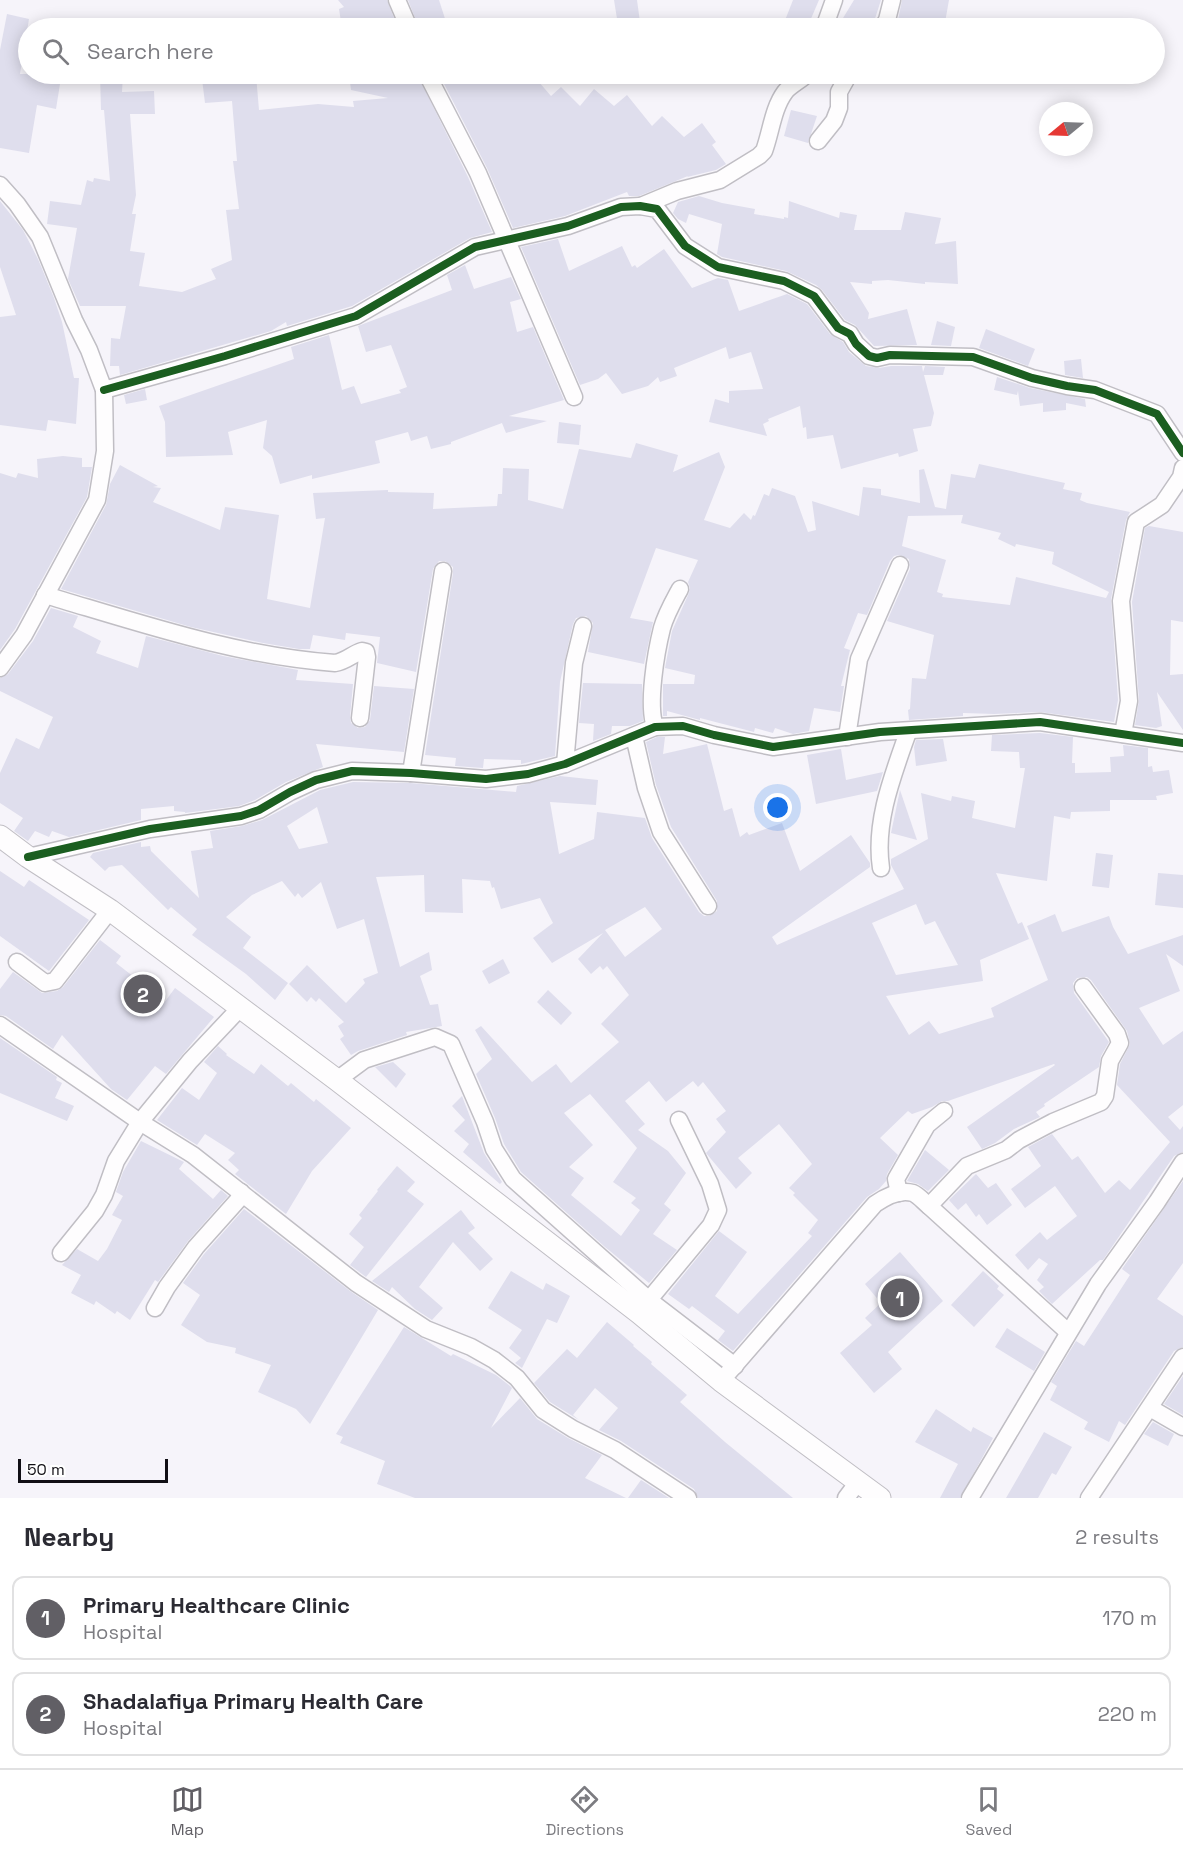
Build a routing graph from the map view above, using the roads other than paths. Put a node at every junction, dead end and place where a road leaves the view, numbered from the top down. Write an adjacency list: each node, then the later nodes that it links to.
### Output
1 (397, 0): 4 (street)
2 (834, 0): 5 (street)
3 (892, 0): 6 (street)
4 (405, 18)
5 (828, 18)
6 (888, 18)
7 (432, 84): 13 (street)
8 (796, 84): 12 (street)
9 (843, 84): 10 (street)
10 (818, 141)
11 (0, 185): 14 (street)
12 (640, 206): 13 (street); 16 (street)
13 (508, 241): 14 (street); 15 (street)
14 (104, 390): 21 (street)
15 (574, 397)
16 (1183, 453)
17 (1183, 468): 27 (street)
18 (900, 565): 29 (street)
19 (443, 571): 32 (street)
20 (680, 589): 25 (street)
21 (45, 595): 23 (street); 24 (street)
22 (583, 626): 31 (street)
23 (0, 668)
24 (360, 718)
25 (655, 727): 28 (street); 29 (street)
26 (908, 732): 27 (street); 29 (street); 35 (street)
27 (1123, 734): 30 (street)
28 (634, 736): 31 (street); 36 (street)
29 (847, 737)
30 (1183, 743)
31 (565, 764): 32 (street)
32 (411, 773): 34 (street)
33 (0, 836): 34 (street)
34 (28, 857): 37 (street)
35 (881, 868)
36 (708, 906)
37 (110, 910): 38 (street); 40 (street)
38 (17, 962)
39 (1083, 987): 49 (street)
40 (240, 1008): 42 (street); 45 (street)
41 (0, 1025): 45 (street)
42 (337, 1080): 51 (street); 51 (street)
43 (944, 1111): 48 (street)
44 (679, 1120): 51 (street)
45 (140, 1122): 47 (street); 50 (street)
46 (1183, 1162): 53 (street)
47 (241, 1192): 52 (street); 59 (street)
48 (899, 1193): 49 (street); 55 (street)
49 (929, 1206): 53 (street)
50 (61, 1253)
51 (644, 1306): 55 (street)
52 (155, 1308)
53 (1068, 1332): 61 (street)
54 (1183, 1357): 56 (street)
55 (728, 1373): 58 (street)
56 (1150, 1408): 57 (street); 62 (street)
57 (1183, 1427)
58 (852, 1490): 60 (street)
59 (688, 1498)
60 (880, 1498)
61 (970, 1498)
62 (1089, 1498)

